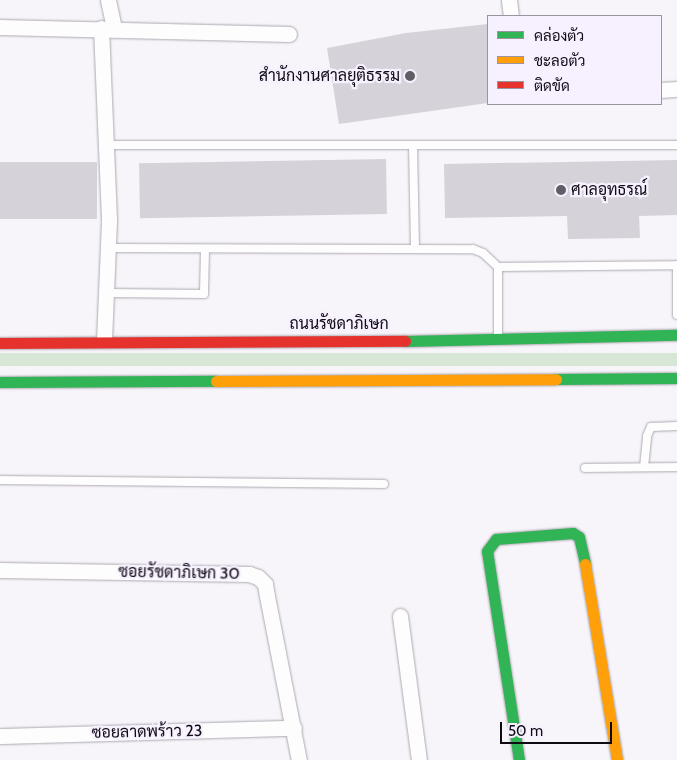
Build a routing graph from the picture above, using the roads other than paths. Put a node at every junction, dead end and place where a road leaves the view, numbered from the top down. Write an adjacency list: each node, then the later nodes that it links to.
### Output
1 (108, 0): 5 (street)
2 (509, 0): 3 (street)
3 (511, 15)
4 (0, 27): 5 (street)
5 (107, 28): 6 (street); 11 (street)
6 (289, 34)
7 (662, 90): 8 (street)
8 (677, 90)
9 (413, 145): 10 (lane); 11 (lane); 14 (lane)
10 (677, 145)
11 (106, 146): 12 (street)
12 (109, 248): 13 (lane); 17 (street)
13 (205, 248): 14 (lane); 17 (lane)
14 (415, 249): 16 (lane)
15 (677, 265): 16 (lane); 18 (lane)
16 (498, 267): 22 (lane)
17 (108, 293): 21 (street)
18 (677, 301): 19 (lane)
19 (677, 315)
20 (677, 335): 22 (main road, ถนนรัชดาภิเษก)
21 (104, 340): 22 (main road, ถนนรัชดาภิเษก); 23 (main road, ถนนรัชดาภิเษก)
22 (498, 340)
23 (0, 343)
24 (677, 378): 25 (main road)
25 (0, 382)
26 (677, 426): 28 (lane)
27 (677, 466): 28 (lane)
28 (644, 467): 29 (lane)
29 (584, 468)
30 (0, 480): 31 (lane)
31 (384, 484)
32 (0, 570): 34 (street, ซอยรัชดาภิเษก 30)
33 (400, 616): 37 (street)
34 (294, 728): 35 (street, ซอยลาดพร้าว 23); 36 (street, ซอยรัชดาภิเษก 30)
35 (0, 736)
36 (299, 760)
37 (419, 760)
38 (519, 760): 39 (main road)
39 (617, 760)

